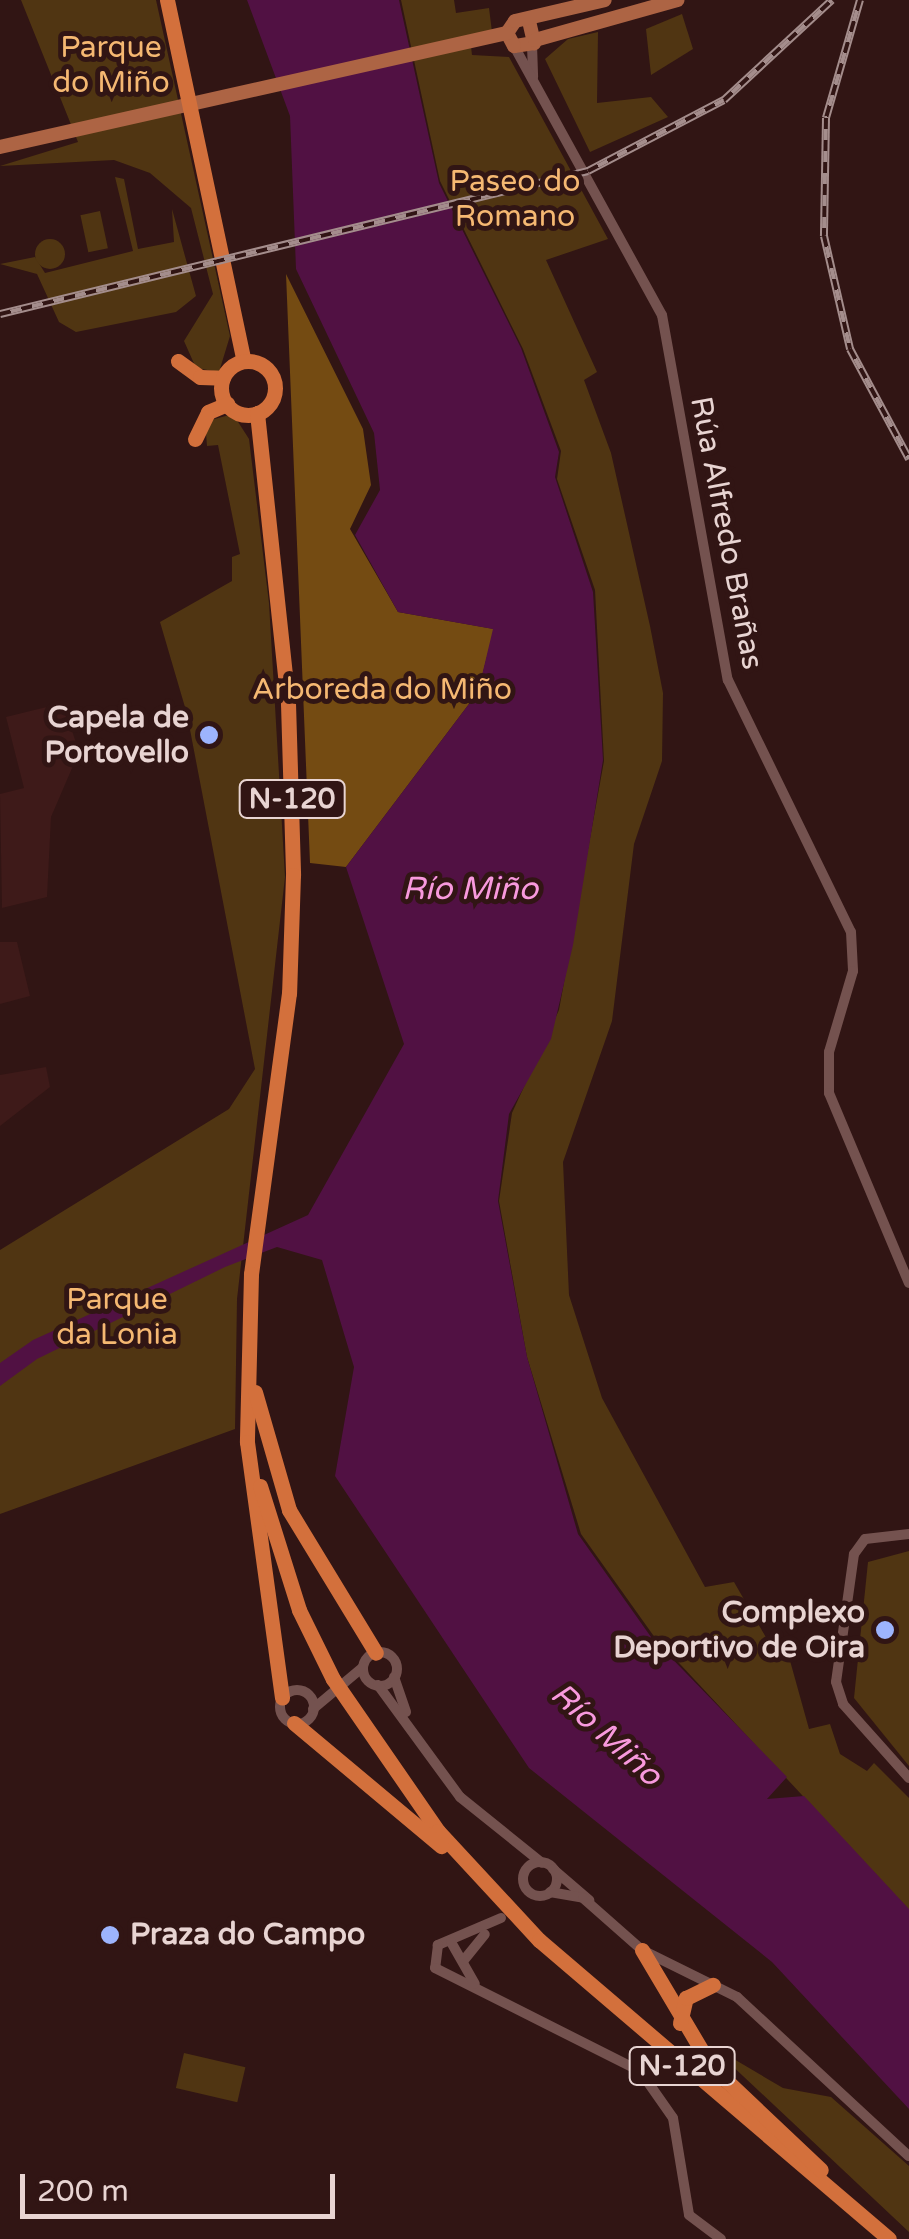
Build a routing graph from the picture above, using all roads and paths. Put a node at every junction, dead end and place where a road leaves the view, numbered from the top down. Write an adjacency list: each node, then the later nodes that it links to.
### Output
1 (167, 0): 12 (highway, N-120)
2 (604, 0): 6 (main road)
3 (671, 0): 4 (main road)
4 (644, 5): 5 (main road)
5 (617, 6): 8 (main road)
6 (530, 21): 7 (main road); 8 (main road)
7 (510, 40): 8 (main road); 9 (street, Rúa Alfredo Brañas); 10 (main road)
8 (534, 42): 9 (street, Rúa Alfredo Brañas)
9 (533, 78): 17 (street, Rúa Alfredo Brañas)
10 (0, 147)
11 (178, 361): 13 (highway)
12 (244, 361): 13 (highway); 15 (highway, N-120)
13 (223, 378): 14 (highway)
14 (227, 404): 15 (highway); 16 (highway)
15 (256, 413): 18 (highway, N-120)
16 (195, 438)
17 (909, 1283)
18 (247, 1351): 19 (highway, N-120); 21 (highway)
19 (248, 1405): 25 (highway, N-120); 28 (highway)
20 (909, 1534): 32 (street)
21 (376, 1653): 22 (street); 23 (street)
22 (363, 1666): 24 (street); 25 (street)
23 (394, 1677): 24 (street); 31 (street)
24 (374, 1684): 25 (street); 31 (street)
25 (341, 1686): 27 (street); 36 (highway, N-120)
26 (305, 1692): 27 (street); 28 (street); 29 (street)
27 (324, 1696): 29 (street)
28 (282, 1698): 30 (street)
29 (313, 1709): 30 (street)
30 (294, 1723): 36 (highway)
31 (411, 1727): 33 (street)
32 (909, 1778)
33 (500, 1835): 34 (street); 35 (street)
34 (548, 1866): 35 (street); 37 (street); 39 (street)
35 (525, 1877): 37 (street); 38 (street)
36 (484, 1883): 50 (highway, N-120)
37 (544, 1894): 38 (street); 39 (street)
38 (518, 1902): 40 (street)
39 (595, 1909): 42 (street)
40 (501, 1918): 41 (street); 43 (street)
41 (450, 1942): 43 (street); 44 (street)
42 (642, 1950): 45 (street); 47 (highway)
43 (463, 1963): 44 (street); 46 (street)
44 (446, 1974): 46 (street)
45 (713, 1985): 47 (highway); 48 (street)
46 (483, 1991): 49 (street)
47 (680, 2023): 50 (highway)
48 (909, 2156)
49 (720, 2239)
50 (891, 2239)

